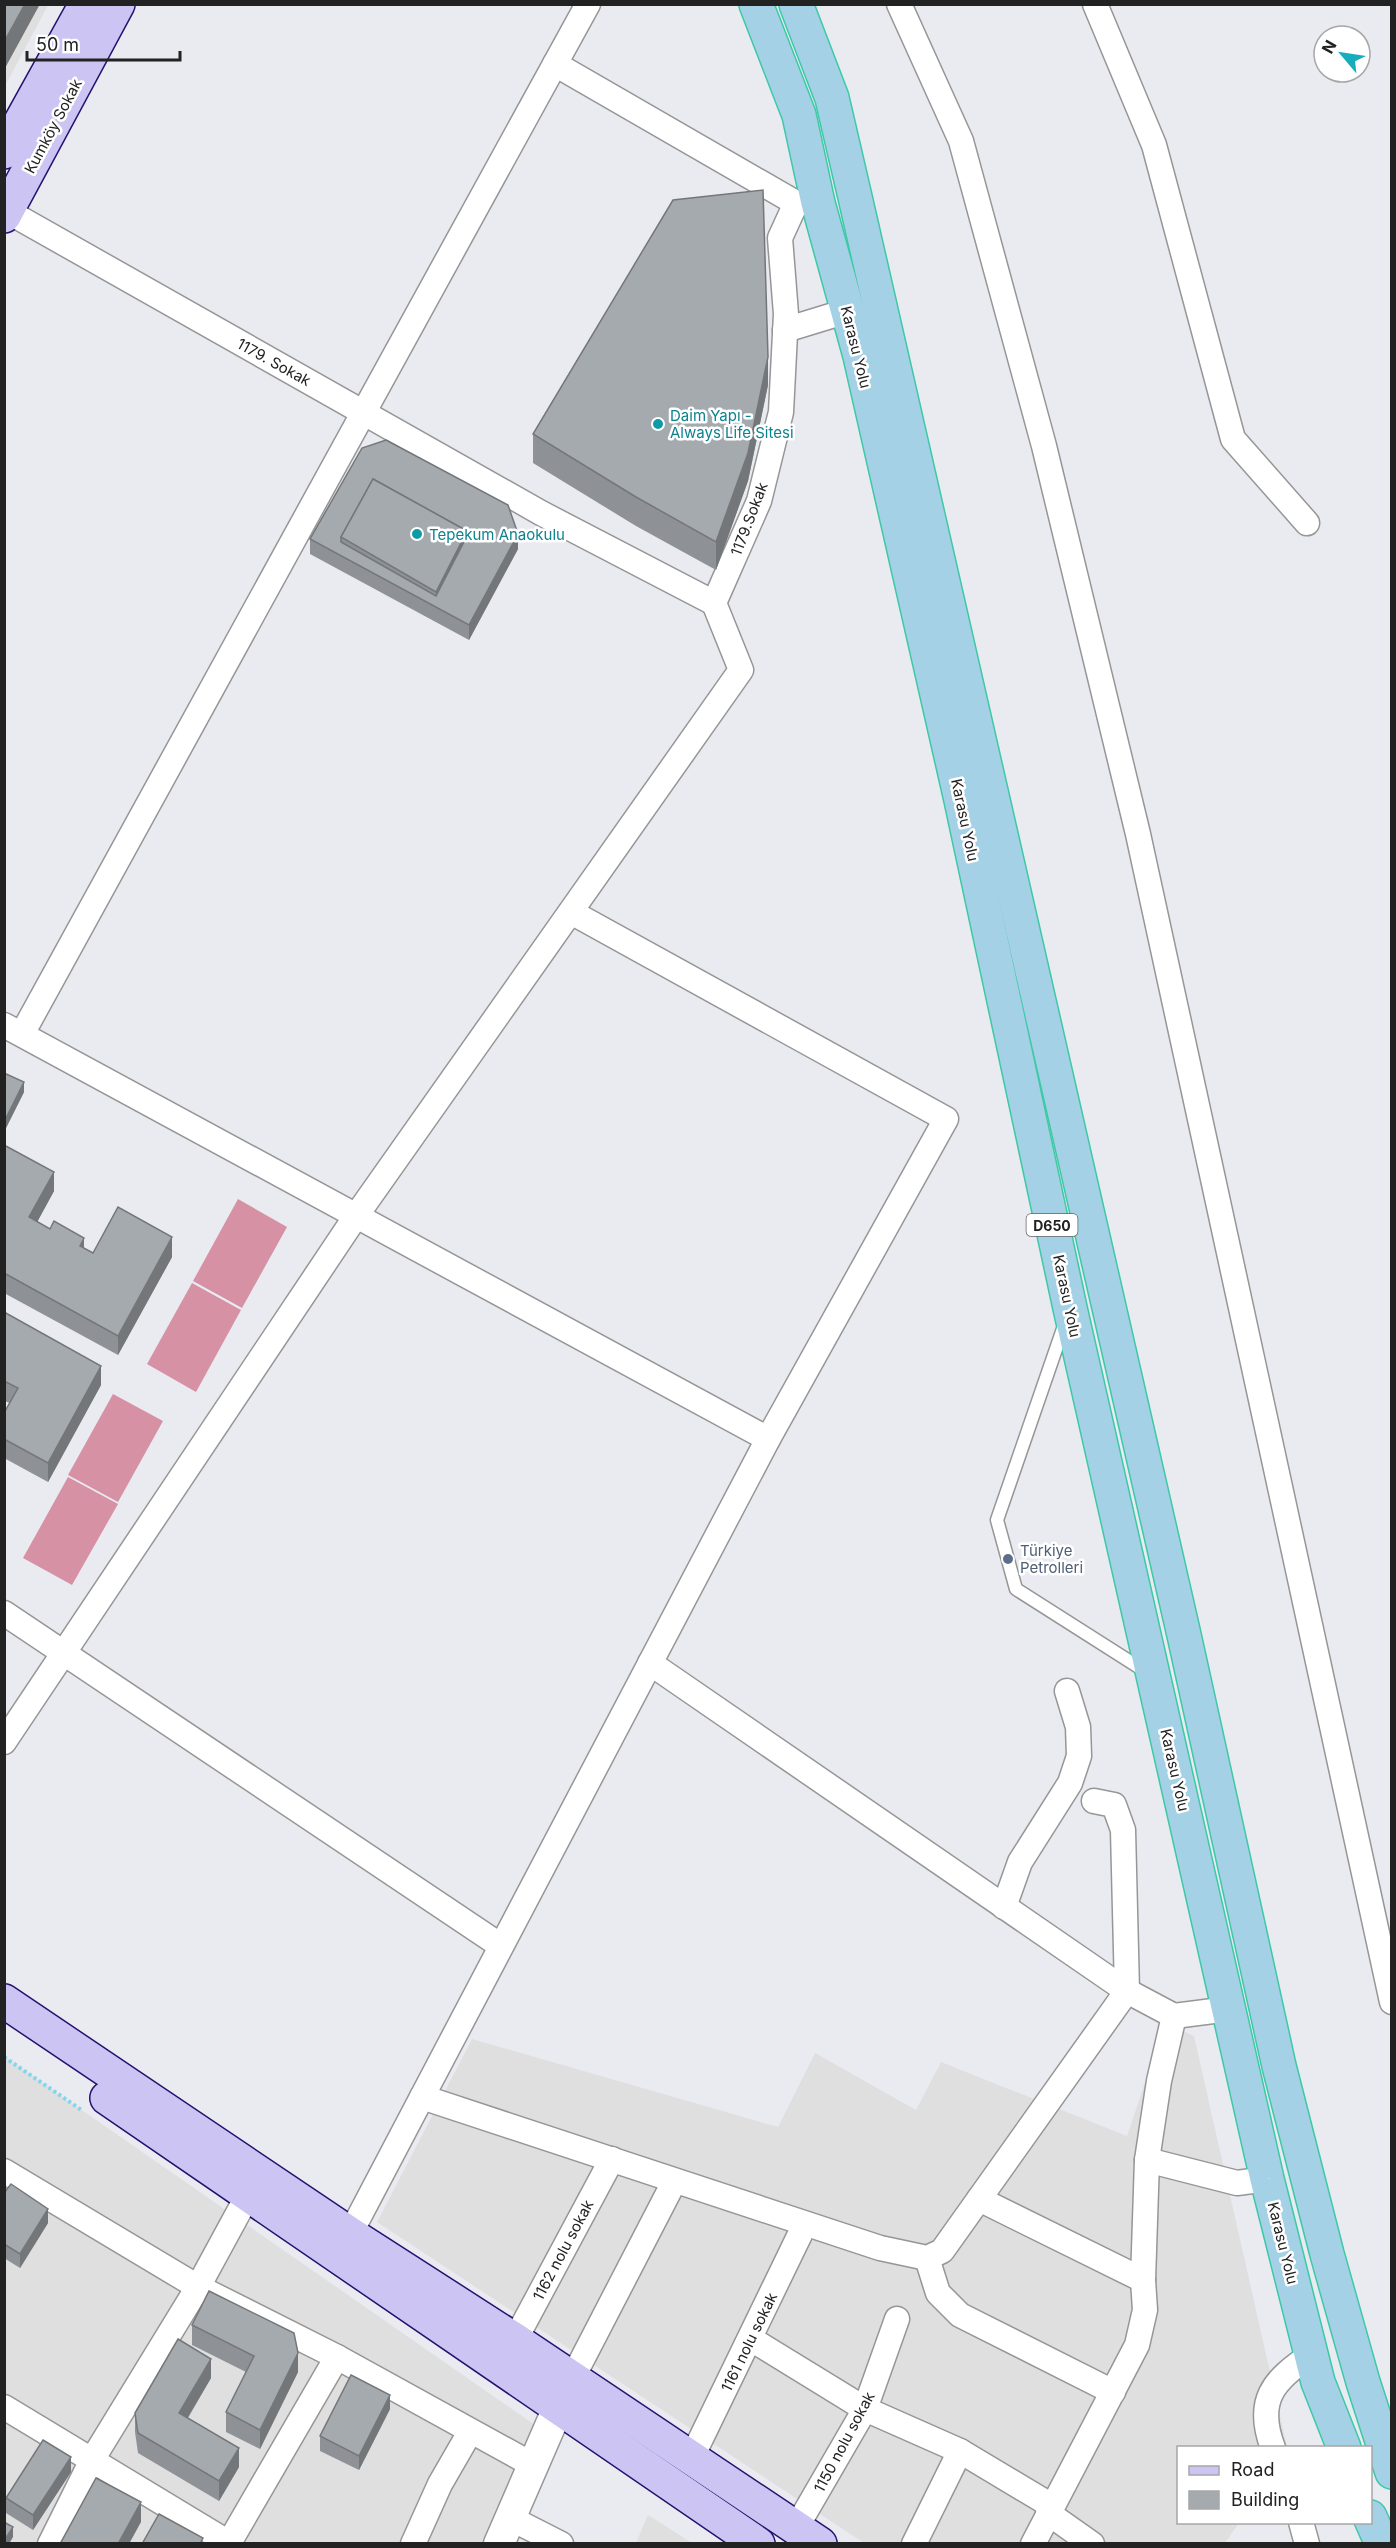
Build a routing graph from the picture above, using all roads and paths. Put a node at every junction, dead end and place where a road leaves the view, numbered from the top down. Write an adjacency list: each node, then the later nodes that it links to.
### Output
1 (86, 4): 9 (main road, Kumköy Sokak)
2 (118, 4): 11 (main road, Kumköy Sokak)
3 (588, 4): 8 (street)
4 (756, 4): 10 (highway, Karasu Yolu / D650)
5 (796, 4): 66 (highway)
6 (899, 4): 33 (street)
7 (1095, 4): 15 (street)
8 (555, 64): 10 (street); 14 (street)
9 (4, 152)
10 (805, 192): 12 (highway, Karasu Yolu / D650); 13 (street, 1179.Sokak)
11 (6, 214): 14 (street, 1179. Sokak)
12 (847, 311): 13 (street); 20 (highway, Karasu Yolu / D650)
13 (785, 330): 16 (street, 1179.Sokak)
14 (365, 413): 16 (street, 1179. Sokak); 18 (street)
15 (1307, 523)
16 (714, 603): 17 (street)
17 (571, 912): 19 (street); 21 (street)
18 (13, 1030): 19 (street)
19 (356, 1216): 21 (street); 23 (street)
20 (1070, 1308): 25 (highway, Karasu Yolu / D650); 25 (lane)
21 (768, 1439): 24 (street)
22 (4, 1612): 23 (street)
23 (64, 1652): 27 (street); 30 (street)
24 (650, 1663): 29 (street); 30 (street)
25 (1154, 1677): 34 (highway, Karasu Yolu / D650)
26 (1067, 1691): 29 (street)
27 (4, 1742)
28 (1094, 1801): 31 (street)
29 (1004, 1906): 31 (street)
30 (501, 1946): 37 (street)
31 (1127, 1991): 35 (street); 44 (street)
32 (4, 2001): 46 (main road)
33 (1392, 2002)
34 (1229, 2009): 35 (street); 41 (highway, Karasu Yolu / D650)
35 (1174, 2016): 39 (street)
36 (4, 2027): 43 (main road)
37 (423, 2097): 38 (street); 46 (street)
38 (612, 2159): 42 (street); 52 (street, 1162 nolu sokak)
39 (1147, 2160): 41 (street); 48 (street)
40 (4, 2171): 49 (street)
41 (1267, 2179): 53 (highway, Karasu Yolu / D650)
42 (674, 2182): 45 (street); 56 (street)
43 (248, 2195): 49 (street); 56 (main road)
44 (979, 2199): 47 (street); 48 (street)
45 (805, 2224): 47 (street); 51 (street, 1161 nolu sokak)
46 (350, 2235): 52 (main road)
47 (927, 2258): 55 (street)
48 (1143, 2280): 55 (street)
49 (198, 2287): 54 (street); 64 (street)
50 (897, 2319): 58 (street, 1150 nolu sokak)
51 (751, 2339): 58 (street); 63 (street, 1161 nolu sokak)
52 (515, 2340): 56 (main road)
53 (1311, 2355): 60 (street); 61 (highway, Karasu Yolu / D650)
54 (337, 2357): 59 (street); 64 (street)
55 (1113, 2392): 67 (street)
56 (565, 2393): 63 (main road); 65 (street); 72 (main road)
57 (4, 2407): 64 (street)
58 (865, 2409): 62 (street); 71 (street, 1150 nolu sokak)
59 (470, 2432): 65 (street); 74 (street)
60 (1272, 2446)
61 (1343, 2446)
62 (960, 2451): 67 (street); 76 (street)
63 (691, 2459): 71 (main road)
64 (92, 2460): 73 (street)
65 (533, 2465): 70 (street)
66 (1392, 2472)
67 (1050, 2510): 77 (street); 78 (street)
68 (1372, 2519): 80 (highway)
69 (1301, 2524): 79 (street)
70 (505, 2531): 75 (street)
71 (808, 2536)
72 (757, 2543)
73 (50, 2544)
74 (413, 2544)
75 (561, 2544)
76 (914, 2544)
77 (1033, 2544)
78 (1092, 2544)
79 (1307, 2544)
80 (1382, 2544)

